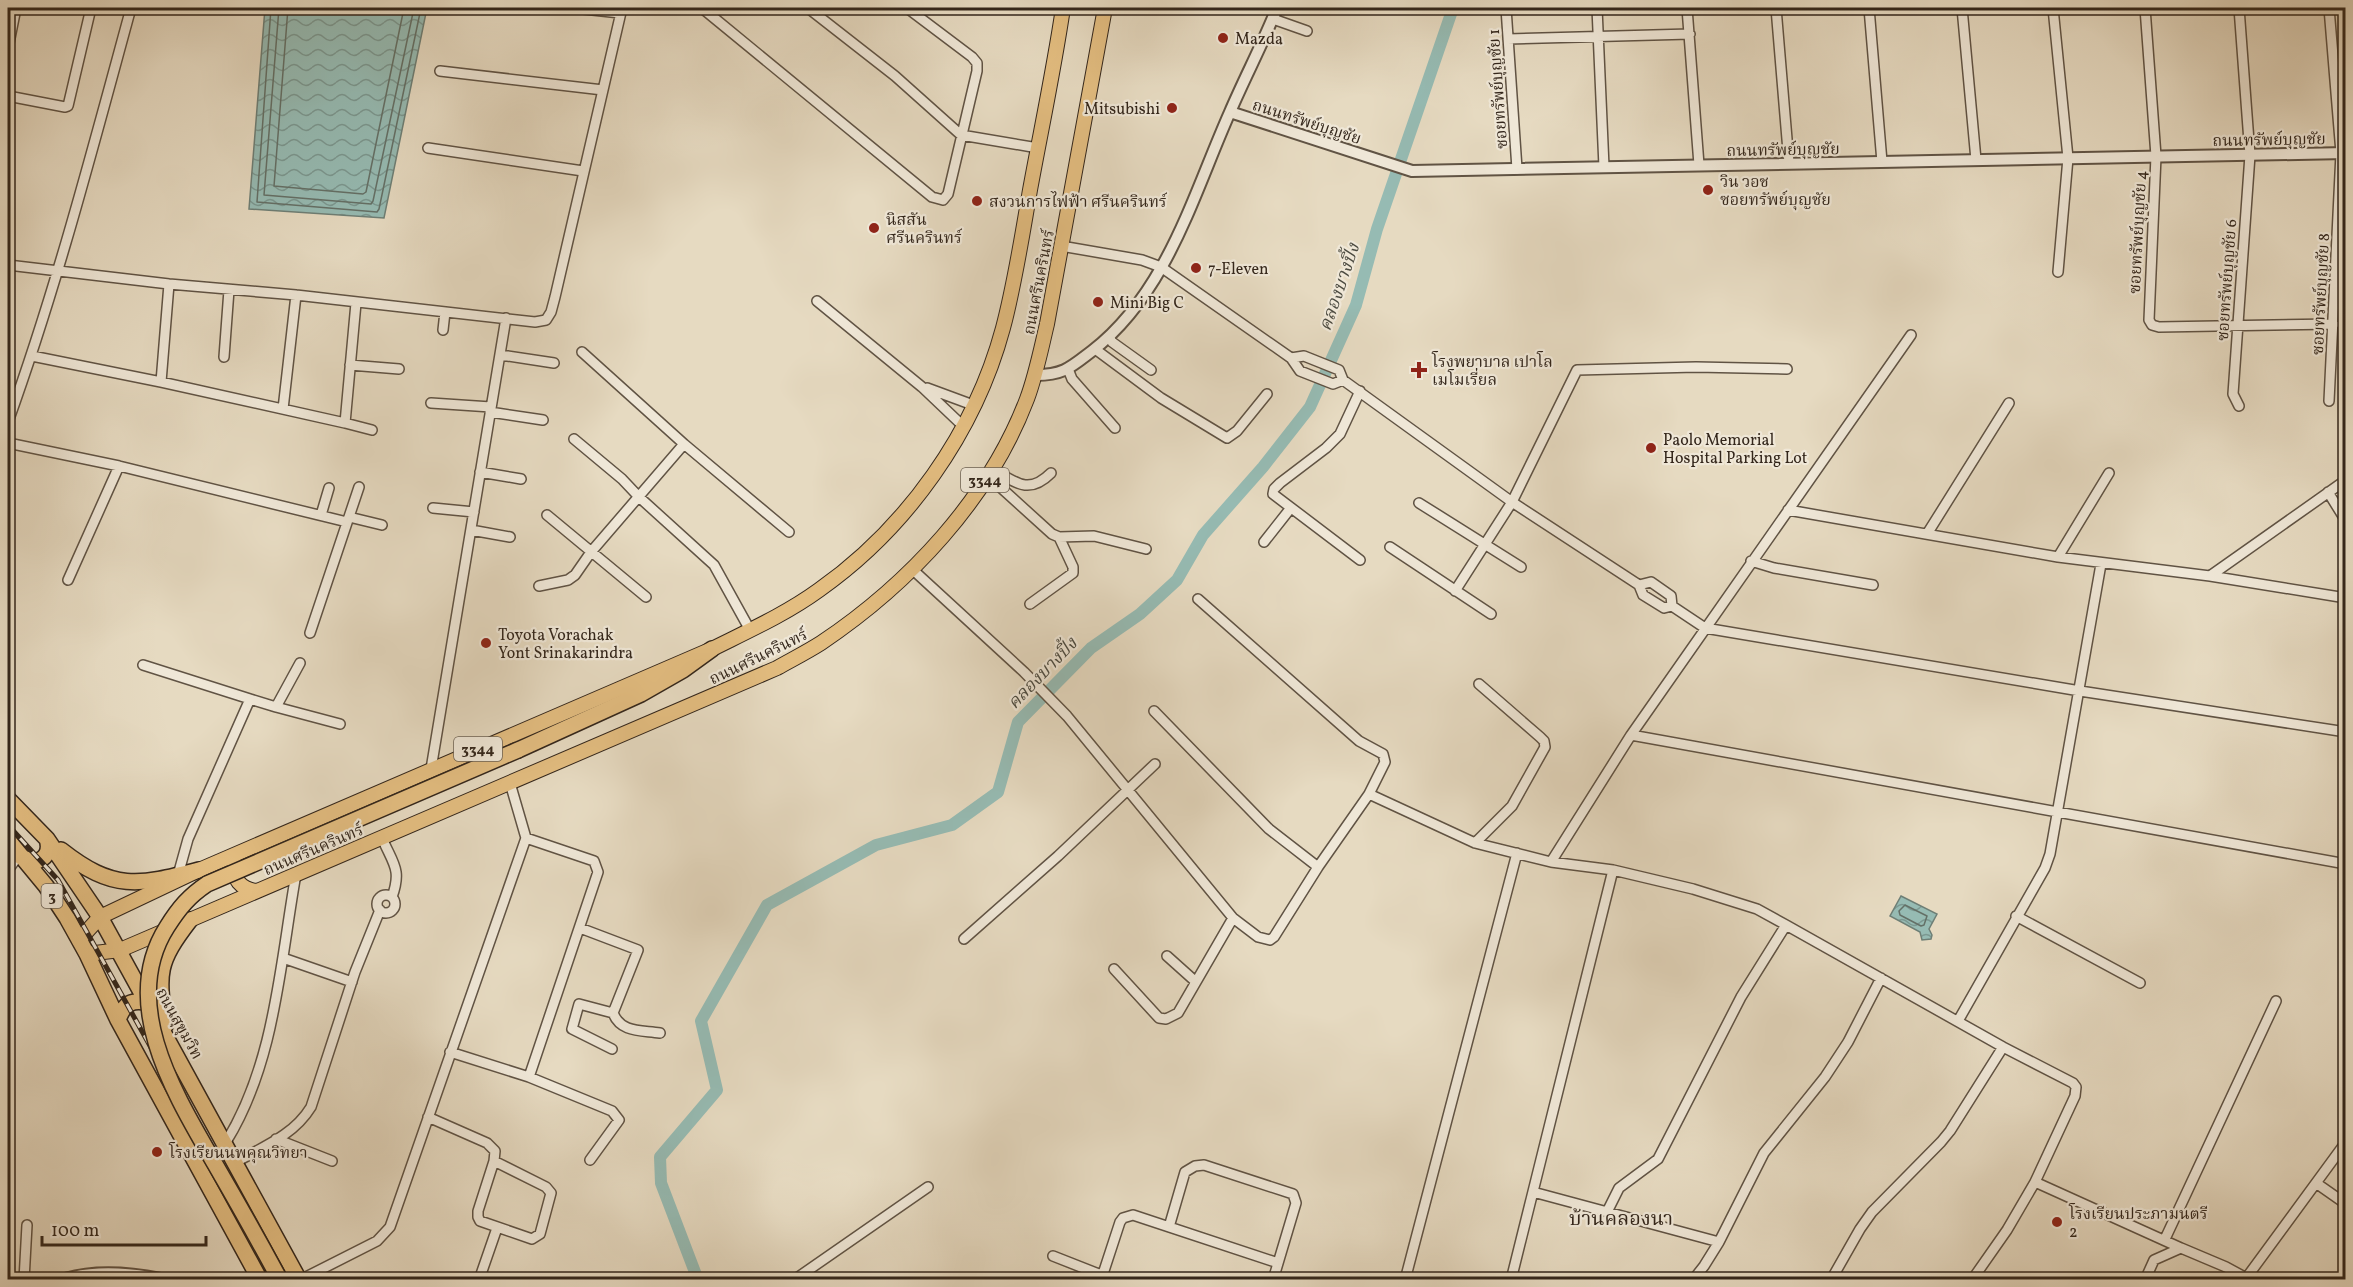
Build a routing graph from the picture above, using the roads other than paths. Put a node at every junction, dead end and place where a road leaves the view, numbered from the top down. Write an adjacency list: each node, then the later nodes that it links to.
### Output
1 (16, 8): 27 (street)
2 (91, 8): 30 (street)
3 (131, 8): 49 (street)
4 (574, 8): 20 (street)
5 (702, 8): 32 (street)
6 (808, 8): 32 (street)
7 (907, 8): 32 (street)
8 (1277, 8): 22 (street)
9 (1506, 8): 26 (street, ซอยทรัพย์บุญชัย 1)
10 (1597, 8): 25 (street)
11 (1687, 8): 24 (street)
12 (1776, 8): 41 (street)
13 (1869, 8): 40 (street)
14 (1962, 8): 39 (street)
15 (2053, 8): 38 (street)
16 (2145, 8): 37 (street, ซอยทรัพย์บุญชัย 4)
17 (2239, 8): 36 (street, ซอยทรัพย์บุญชัย 6)
18 (2329, 8): 35 (street, ซอยทรัพย์บุญชัย 8)
19 (1063, 9): 34 (main road, ถนนศรีนครินทร์ / 3344)
20 (621, 10): 29 (street)
21 (1105, 12): 46 (main road, ถนนศรีนครินทร์ / 3344)
22 (1273, 19): 23 (street); 31 (street)
23 (1306, 32)
24 (1690, 34): 25 (street); 42 (street)
25 (1599, 36): 26 (street); 43 (street)
26 (1508, 39): 44 (street, ซอยทรัพย์บุญชัย 1)
27 (8, 48)
28 (440, 71): 29 (street)
29 (603, 90): 45 (street)
30 (8, 96)
31 (1230, 112): 44 (street, ถนนทรัพย์บุญชัย); 48 (street)
32 (961, 135): 34 (street)
33 (428, 148): 45 (street)
34 (1038, 148): 84 (main road, ถนนศรีนครินทร์ / 3344)
35 (2343, 153): 36 (street, ถนนทรัพย์บุญชัย); 59 (street, ซอยทรัพย์บุญชัย 8)
36 (2250, 155): 37 (street, ถนนทรัพย์บุญชัย); 58 (street, ซอยทรัพย์บุญชัย 6)
37 (2156, 156): 38 (street, ถนนทรัพย์บุญชัย); 58 (street, ซอยทรัพย์บุญชัย 4)
38 (2068, 158): 39 (street, ถนนทรัพย์บุญชัย); 50 (street)
39 (1976, 160): 40 (street, ถนนทรัพย์บุญชัย)
40 (1882, 162): 41 (street, ถนนทรัพย์บุญชัย)
41 (1789, 164): 42 (street, ถนนทรัพย์บุญชัย)
42 (1699, 165): 43 (street, ถนนทรัพย์บุญชัย)
43 (1604, 167): 44 (street, ถนนทรัพย์บุญชัย)
44 (1517, 169)
45 (583, 171): 57 (street)
46 (1061, 246): 48 (street); 75 (main road, ถนนศรีนครินทร์ / 3344)
47 (8, 265): 49 (street)
48 (1161, 267): 62 (street); 68 (street)
49 (59, 270): 51 (street); 66 (street)
50 (2058, 272)
51 (169, 284): 52 (street); 77 (street)
52 (230, 290): 53 (street); 67 (street)
53 (296, 296): 55 (street); 86 (street)
54 (817, 301): 78 (street)
55 (357, 303): 56 (street); 70 (street)
56 (445, 312): 57 (street); 60 (street)
57 (506, 318): 65 (street)
58 (2239, 324): 59 (street); 85 (street, ซอยทรัพย์บุญชัย 6)
59 (2334, 324): 81 (street, ซอยทรัพย์บุญชัย 8)
60 (443, 330)
61 (1911, 335): 112 (street)
62 (1109, 337): 63 (street); 74 (street)
63 (1095, 349): 72 (street); 80 (street)
64 (582, 352): 96 (street)
65 (501, 355): 69 (street); 87 (street)
66 (32, 356): 77 (street); 89 (street)
67 (224, 357)
68 (1291, 358): 76 (street); 76 (street)
69 (554, 363)
70 (350, 365): 71 (street); 90 (street)
71 (399, 369)
72 (1068, 369): 75 (street); 92 (street)
73 (1787, 369): 109 (street)
74 (1150, 370)
75 (1036, 375): 99 (main road, ถนนศรีนครินทร์ / 3344)
76 (1341, 375): 79 (street)
77 (161, 382): 86 (street)
78 (922, 387): 84 (street); 91 (street)
79 (1360, 391): 109 (street); 111 (street)
80 (1267, 394)
81 (2329, 401)
82 (431, 403): 87 (street)
83 (2009, 403): 121 (street)
84 (973, 405): 91 (main road, ถนนศรีนครินทร์ / 3344)
85 (2239, 406)
86 (283, 409): 90 (street)
87 (491, 409): 88 (street); 98 (street)
88 (543, 420)
89 (8, 422)
90 (345, 423): 93 (street)
91 (963, 426): 148 (main road, ถนนศรีนครินทร์ / 3344)
92 (1115, 428)
93 (372, 430)
94 (574, 439): 107 (street)
95 (8, 444): 97 (street)
96 (684, 444): 107 (street); 120 (street)
97 (119, 466): 114 (street); 136 (street)
98 (480, 472): 102 (street); 113 (street)
99 (991, 472): 100 (street); 123 (street); 134 (main road, ถนนศรีนครินทร์ / 3344)
100 (1051, 473)
101 (2109, 473): 129 (street)
102 (521, 478)
103 (2346, 480): 106 (street)
104 (359, 487): 116 (street)
105 (329, 488): 114 (street)
106 (2328, 492): 117 (street); 135 (street)
107 (639, 498): 128 (street); 148 (street)
108 (1419, 502): 125 (street)
109 (1512, 502): 125 (street); 137 (street)
110 (433, 508): 113 (street)
111 (1290, 509): 124 (street); 130 (street)
112 (1788, 510): 121 (street); 131 (street)
113 (474, 512): 119 (street)
114 (321, 515): 116 (street)
115 (547, 515): 128 (street)
116 (348, 519): 118 (street); 149 (street)
117 (2346, 521)
118 (382, 525)
119 (471, 530): 122 (street); 162 (street)
120 (789, 532)
121 (1927, 534): 129 (street)
122 (510, 537)
123 (1059, 537): 127 (street); 144 (street)
124 (1264, 542)
125 (1485, 545): 133 (street); 140 (street)
126 (1390, 547): 140 (street)
127 (1146, 549)
128 (591, 552): 139 (street); 141 (street)
129 (2058, 557): 132 (street)
130 (1360, 560)
131 (1750, 561): 138 (street); 147 (street)
132 (2102, 564): 135 (street); 154 (street)
133 (1521, 567)
134 (912, 569): 163 (main road, ถนนศรีนครินทร์ / 3344); 164 (street)
135 (2210, 576): 142 (street)
136 (68, 580)
137 (1639, 585): 145 (street); 145 (street)
138 (1873, 585)
139 (539, 586)
140 (1455, 591): 146 (street)
141 (646, 597)
142 (2346, 598)
143 (1198, 599): 165 (street)
144 (1030, 604)
145 (1672, 606): 147 (street)
146 (1491, 614)
147 (1705, 628): 154 (street); 160 (street)
148 (750, 630): 150 (main road, ถนนศรีนครินทร์ / 3344)
149 (310, 633)
150 (712, 649): 162 (main road, ถนนศรีนครินทร์ / 3344); 241 (highway, bridge)
151 (300, 663): 156 (street)
152 (143, 665): 155 (street)
153 (1479, 684): 172 (street)
154 (2080, 691): 159 (street); 167 (street)
155 (250, 699): 156 (street); 183 (street)
156 (276, 706): 158 (street)
157 (1154, 711): 178 (street)
158 (340, 724)
159 (2346, 732)
160 (1631, 735): 167 (street); 176 (street)
161 (1155, 764): 164 (street)
162 (432, 769): 173 (main road, ถนนศรีนครินทร์ / 3344)
163 (510, 783): 168 (main road, ถนนศรีนครินทร์ / 3344); 169 (street)
164 (1128, 790): 187 (street); 191 (street)
165 (1369, 794): 172 (street); 178 (street)
166 (8, 799): 170 (highway, ถนนสุขุมวิท / 3)
167 (2059, 811): 177 (street); 185 (street)
168 (382, 838): 182 (main road, ถนนศรีนครินทร์ / 3344); 198 (street)
169 (526, 838): 190 (street); 210 (street)
170 (47, 839): 175 (highway); 183 (highway); 186 (highway, ถนนสุขุมวิท / 3)
171 (8, 840): 175 (highway, 3)
172 (1475, 843): 174 (street)
173 (245, 849): 180 (main road, ถนนศรีนครินทร์ / 3344); 184 (main road)
174 (1517, 853): 176 (street); 247 (street)
175 (19, 855): 179 (street); 192 (highway, 3)
176 (1551, 862): 181 (street)
177 (2346, 864)
178 (1317, 867): 187 (street)
179 (8, 870)
180 (198, 870): 183 (highway); 186 (main road, ถนนศรีนครินทร์ / 3344)
181 (1613, 870): 189 (street); 223 (street)
182 (296, 874): 184 (main road, ถนนศรีนครินทร์ / 3344); 195 (street)
183 (178, 875)
184 (256, 891): 188 (main road, ถนนศรีนครินทร์ / 3344)
185 (2016, 916): 200 (street); 205 (street)
186 (100, 917): 192 (main road, ถนนศรีนครินทร์ / 3344); 193 (highway, ถนนสุขุมวิท / 3)
187 (1233, 918): 199 (street)
188 (190, 920): 193 (main road, ถนนศรีนครินทร์ / 3344); 207 (highway)
189 (1786, 925): 197 (street); 225 (street)
190 (580, 928): 203 (street); 211 (street)
191 (964, 939)
192 (83, 947): 193 (main road, ถนนศรีนครินทร์ / 3344); 204 (highway, 3)
193 (120, 950): 202 (highway, ถนนสุขุมวิท / 3)
194 (1167, 956): 199 (street)
195 (283, 958): 198 (street); 214 (street)
196 (1114, 969): 199 (street)
197 (1881, 978): 205 (street); 230 (street)
198 (352, 982): 213 (street)
199 (1196, 982)
200 (2140, 983)
201 (2276, 1001): 229 (street)
202 (149, 1004): 204 (highway); 207 (highway, ถนนสุขุมวิท / 3)
203 (613, 1013): 206 (street); 209 (street)
204 (118, 1020): 240 (highway, 3)
205 (1958, 1021): 208 (street)
206 (660, 1033)
207 (166, 1035): 214 (highway, ถนนสุขุมวิท / 3)
208 (2003, 1047): 220 (street); 250 (street)
209 (612, 1049)
210 (450, 1052): 211 (street); 212 (street)
211 (529, 1077): 216 (street)
212 (428, 1117): 218 (street); 242 (street)
213 (276, 1139): 217 (street); 219 (street)
214 (226, 1142): 219 (highway, ถนนสุขุมวิท / 3)
215 (2346, 1142): 221 (street)
216 (590, 1160)
217 (332, 1161)
218 (494, 1161): 228 (street); 228 (street)
219 (236, 1162): 242 (highway, ถนนสุขุมวิท / 3)
220 (2035, 1182): 229 (street); 251 (street)
221 (2316, 1183): 224 (street); 236 (street)
222 (928, 1187): 244 (street)
223 (1533, 1192): 225 (street); 248 (street)
224 (2346, 1204)
225 (1607, 1212): 230 (street)
226 (27, 1225): 237 (street)
227 (1169, 1227): 233 (street); 233 (street); 235 (street)
228 (497, 1228): 243 (street)
229 (2165, 1239): 231 (street)
230 (1719, 1242): 249 (street)
231 (2181, 1248): 236 (street); 252 (street)
232 (1053, 1256): 235 (street)
233 (1278, 1263): 246 (street)
234 (105, 1276): 238 (street); 239 (street)
235 (1102, 1278): 245 (street)
236 (2249, 1278)
237 (24, 1280)
238 (62, 1280)
239 (166, 1280)
240 (260, 1280)
241 (280, 1280)
242 (300, 1280)
243 (479, 1280)
244 (794, 1280)
245 (1114, 1280)
246 (1273, 1280)
247 (1405, 1280)
248 (1511, 1280)
249 (1693, 1280)
250 (1831, 1280)
251 (1971, 1280)
252 (2145, 1280)

